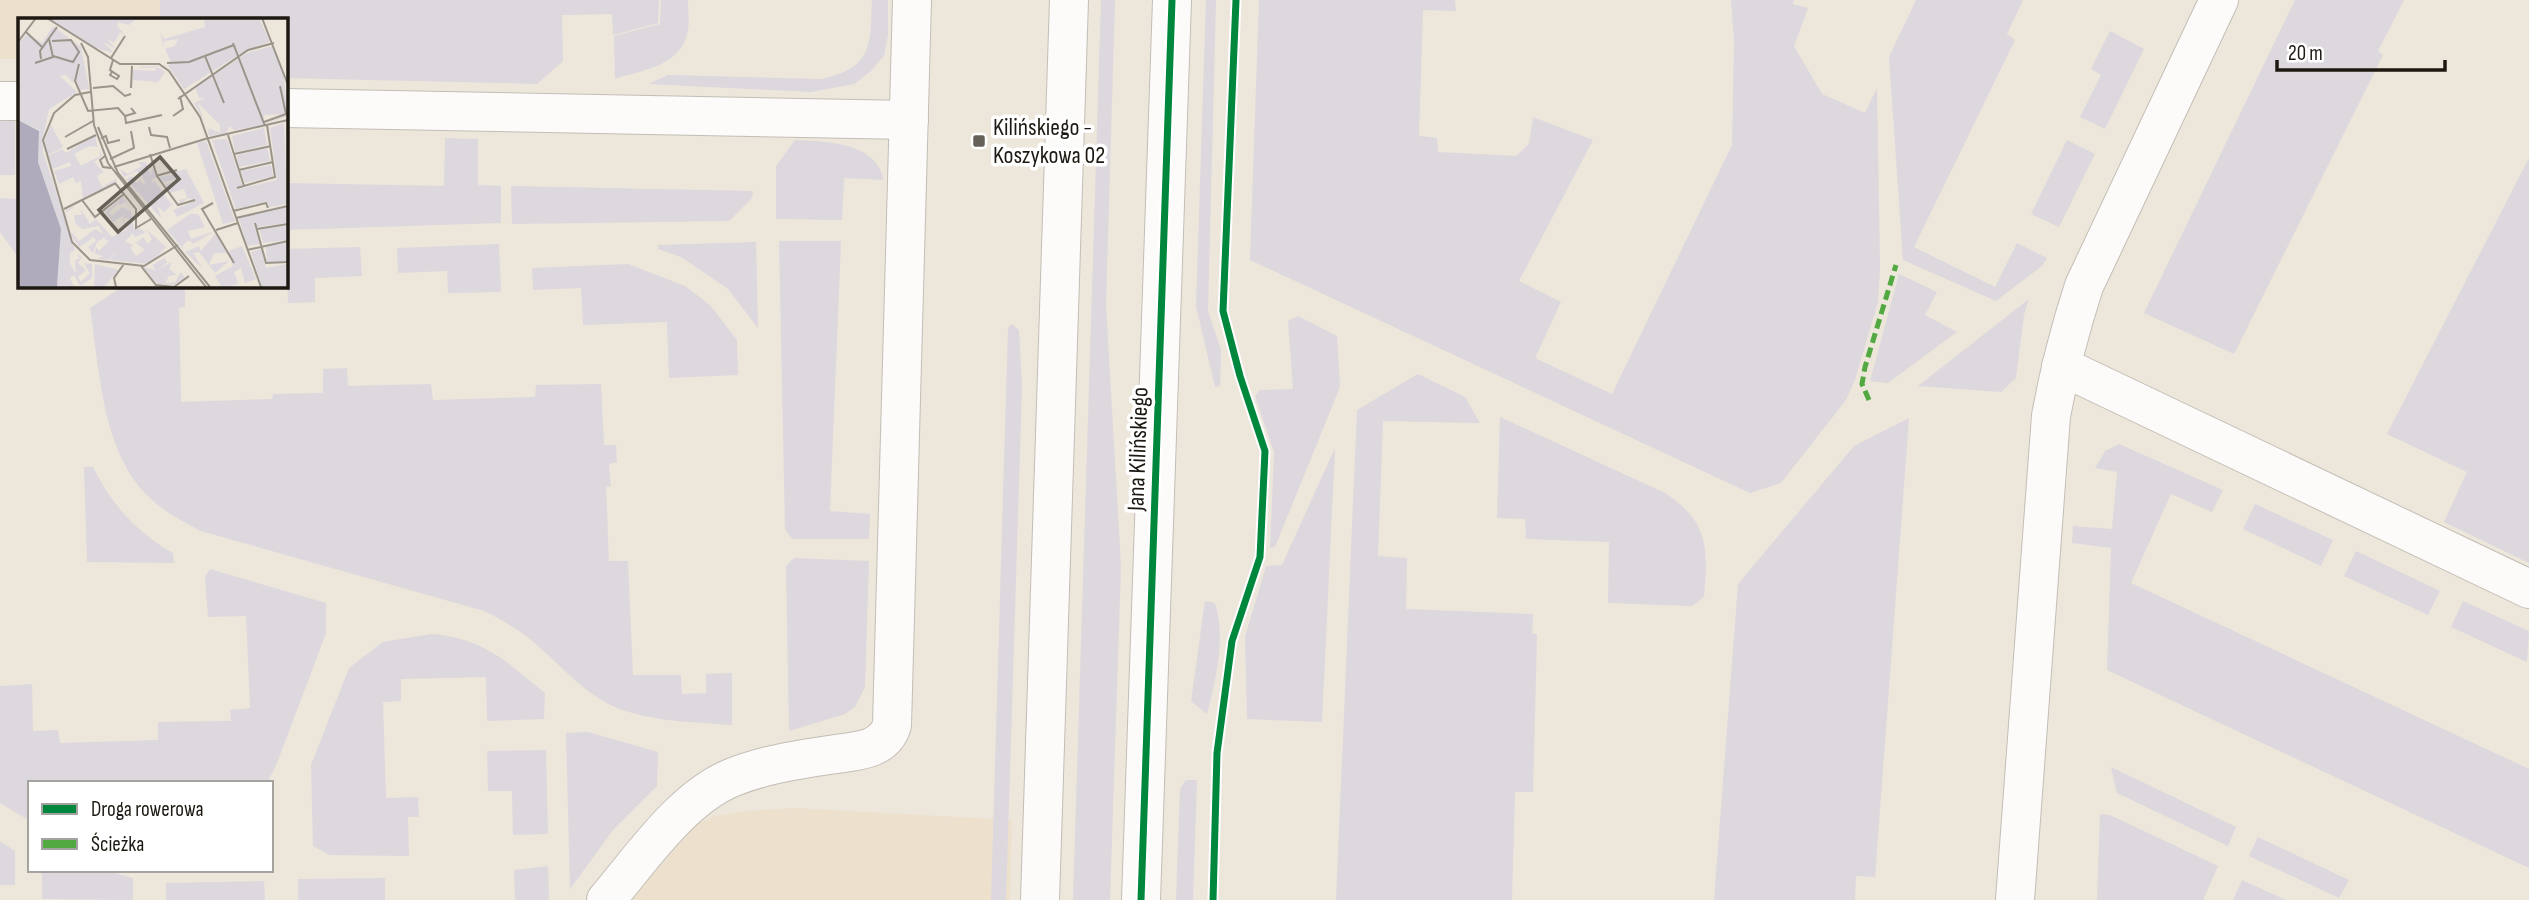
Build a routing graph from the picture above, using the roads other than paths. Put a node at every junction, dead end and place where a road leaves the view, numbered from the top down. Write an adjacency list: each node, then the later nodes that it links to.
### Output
1 (912, 0): 8 (street)
2 (1069, 0): 12 (street)
3 (1172, 0): 13 (street, Jana Kilińskiego)
4 (2219, 0): 9 (street)
5 (0, 101): 6 (street)
6 (18, 101)
7 (287, 108): 8 (street)
8 (909, 120): 11 (street)
9 (2061, 366): 10 (street); 14 (street)
10 (2529, 589)
11 (606, 900)
12 (1040, 900)
13 (1141, 900)
14 (2015, 900)

